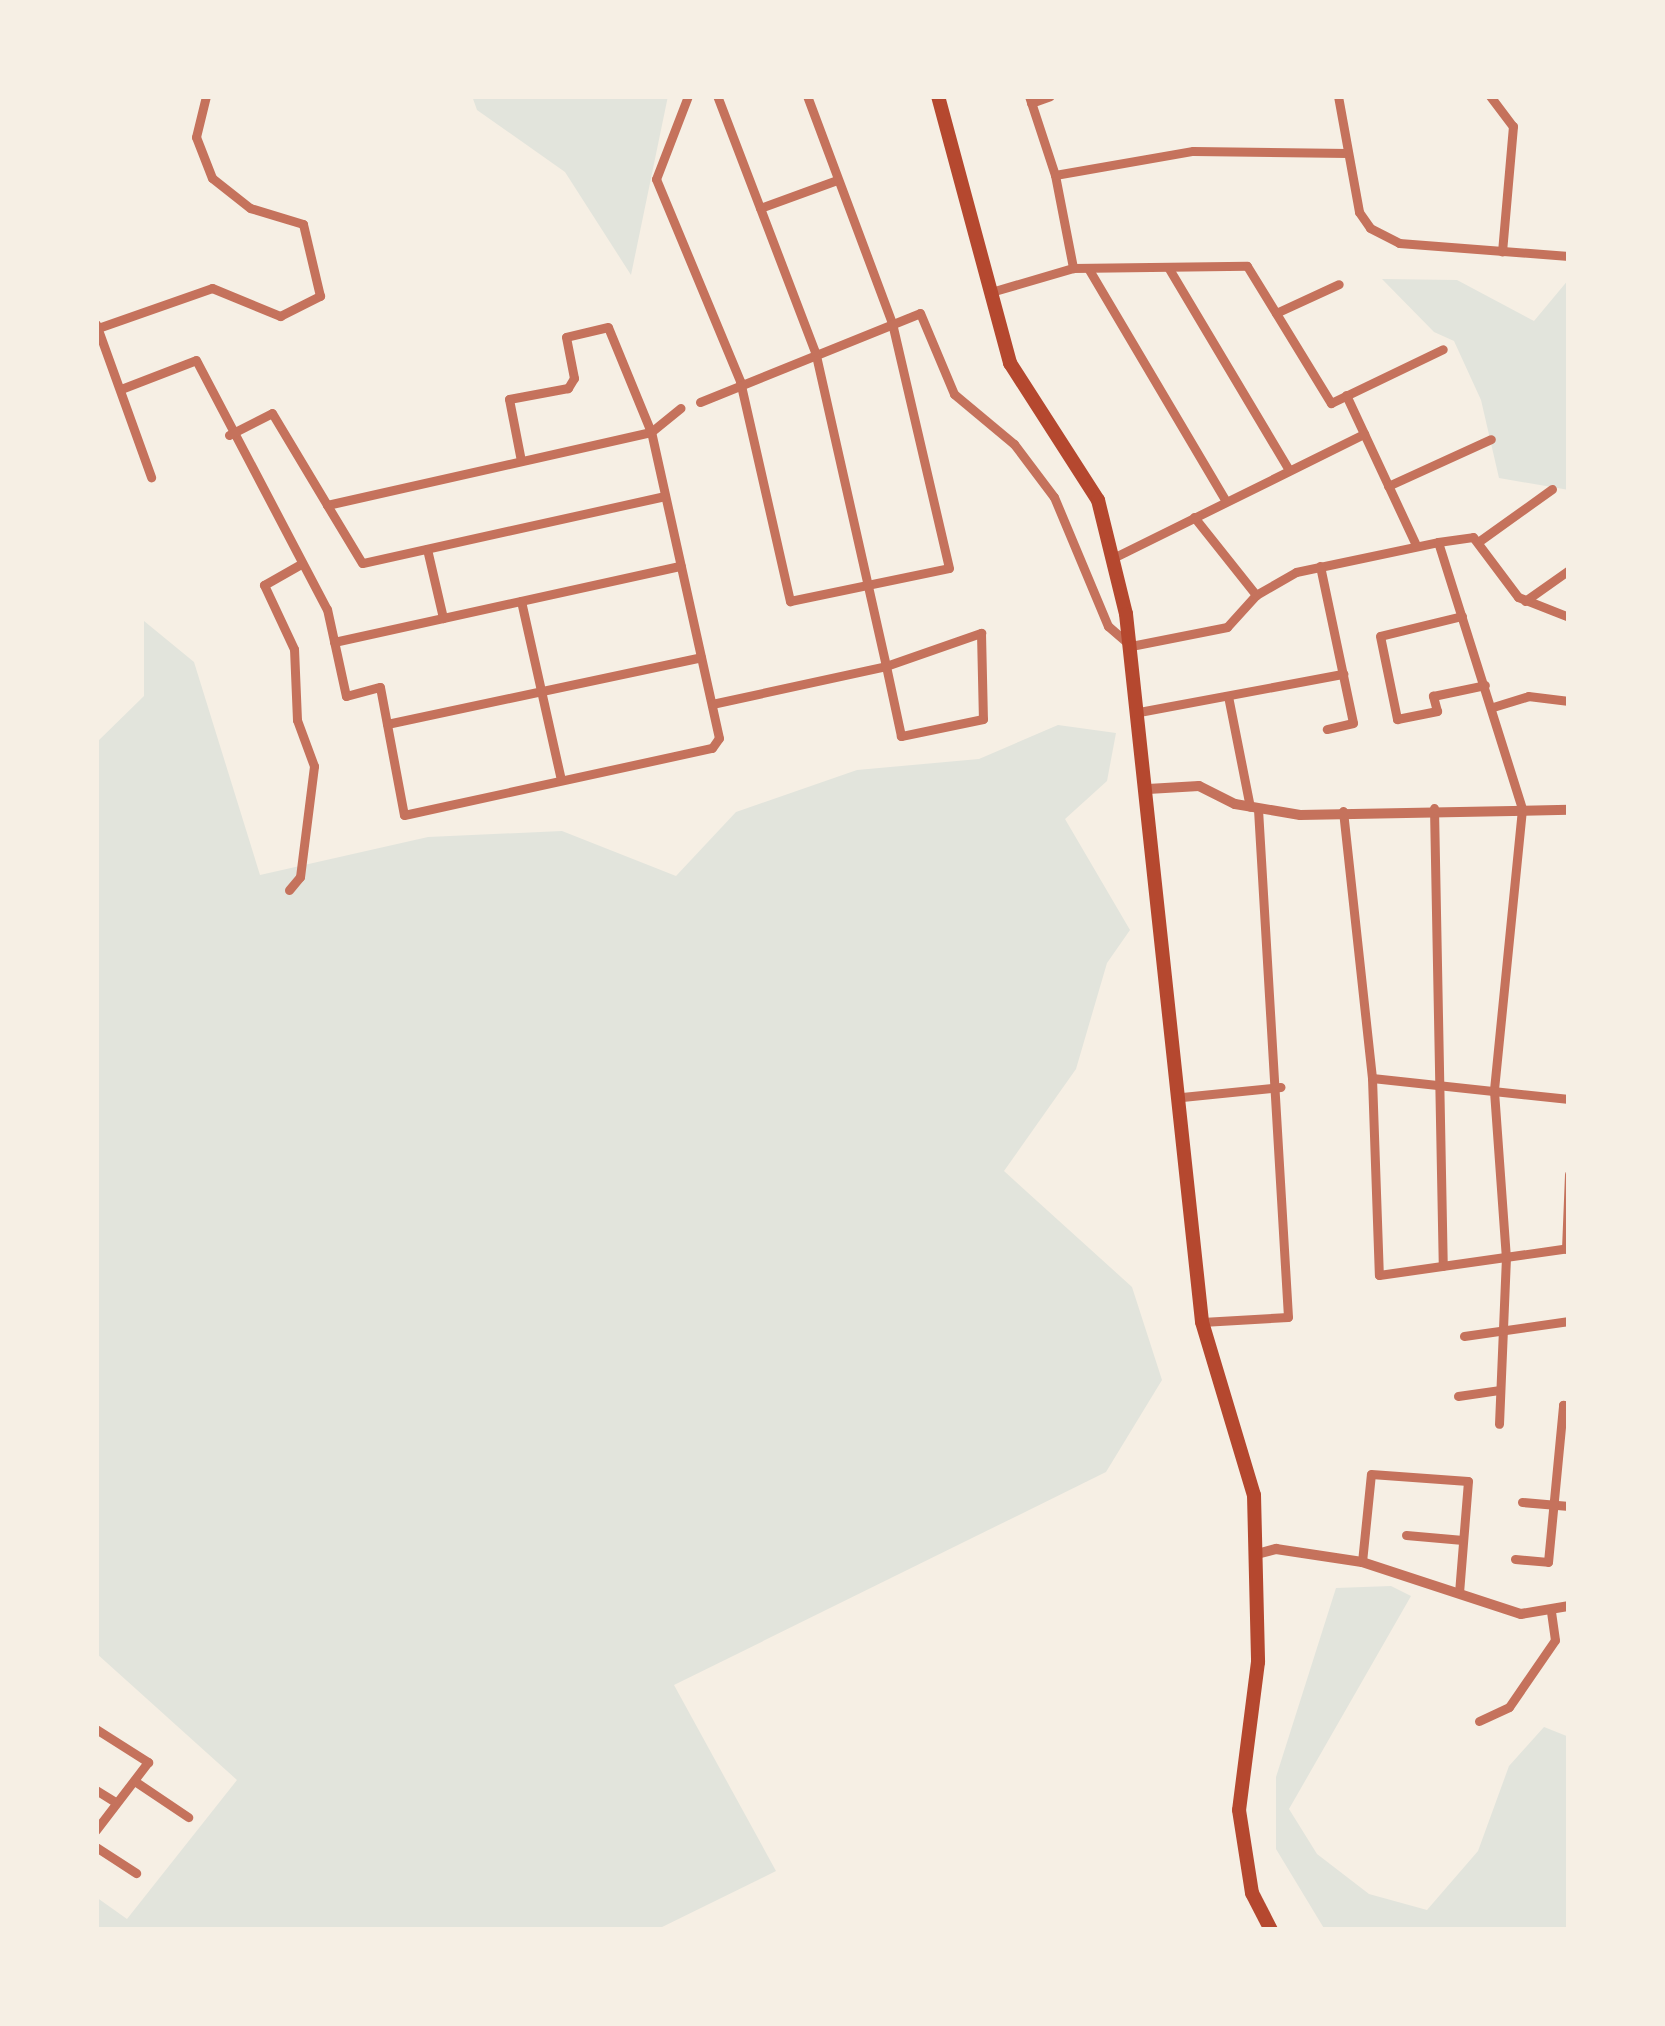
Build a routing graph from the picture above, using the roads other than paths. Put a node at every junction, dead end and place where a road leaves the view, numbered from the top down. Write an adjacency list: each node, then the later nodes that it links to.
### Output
1 (206, 96): 23 (street)
2 (688, 96): 26 (street)
3 (717, 96): 13 (street)
4 (807, 96): 12 (street)
5 (938, 96): 20 (main road)
6 (1050, 96): 9 (street)
7 (1338, 96): 10 (street)
8 (1490, 96): 14 (street)
9 (1030, 99): 11 (street)
10 (1348, 153): 11 (street); 14 (street)
11 (1055, 175): 17 (street)
12 (837, 179): 13 (street); 22 (street)
13 (760, 208): 25 (street)
14 (1502, 252): 15 (street)
15 (1569, 256)
16 (1168, 267): 18 (street); 21 (street); 36 (street)
17 (1072, 268): 18 (street); 20 (street)
18 (1088, 268): 41 (street)
19 (1339, 284): 21 (street)
20 (991, 292): 48 (main road)
21 (1276, 314): 28 (street)
22 (892, 323): 25 (street); 53 (street); 61 (street)
23 (97, 327): 27 (street)
24 (1443, 349): 28 (street)
25 (815, 352): 26 (street); 53 (street)
26 (740, 381): 29 (street); 53 (street)
27 (121, 389): 33 (street); 37 (street)
28 (1346, 395): 32 (street)
29 (700, 402)
30 (681, 408): 31 (street)
31 (651, 432): 35 (street); 35 (street); 40 (street)
32 (1364, 434): 36 (street); 38 (street)
33 (229, 435): 42 (street); 49 (street)
34 (1491, 439): 38 (street)
35 (521, 461): 42 (street)
36 (1289, 470): 41 (street)
37 (151, 477)
38 (1388, 486): 46 (street)
39 (1552, 489): 45 (street)
40 (665, 496): 47 (street); 50 (street)
41 (1226, 501): 43 (street)
42 (327, 505): 47 (street)
43 (1194, 517): 48 (street); 54 (street)
44 (1438, 542): 45 (street); 46 (street); 57 (street)
45 (1478, 542): 56 (street)
46 (1416, 545): 51 (street)
47 (427, 549): 59 (street)
48 (1115, 556): 61 (main road)
49 (301, 564): 60 (street); 81 (street)
50 (681, 566): 55 (street); 62 (street)
51 (1320, 566): 54 (street); 64 (street)
52 (1569, 570): 56 (street)
53 (867, 585): 63 (street)
54 (1256, 596): 61 (street)
55 (521, 601): 59 (street); 66 (street)
56 (1526, 601): 58 (street)
57 (1462, 616): 65 (street); 65 (street)
58 (1569, 617)
59 (442, 618): 60 (street)
60 (334, 642): 72 (street)
61 (1131, 646): 71 (main road)
62 (701, 657): 66 (street); 69 (street)
63 (886, 666): 63 (street); 69 (street)
64 (1343, 674): 67 (street); 73 (street)
65 (1485, 685): 70 (street)
66 (541, 691): 72 (street); 74 (street)
67 (1228, 696): 71 (street); 76 (street)
68 (1569, 701): 70 (street)
69 (712, 704): 74 (street)
70 (1492, 707): 78 (street)
71 (1139, 712): 75 (main road)
72 (387, 724): 74 (street)
73 (1327, 728)
74 (561, 780)
75 (1148, 789): 76 (street); 86 (main road)
76 (1254, 808): 80 (street); 84 (street)
77 (1434, 808): 78 (street); 80 (street); 83 (street)
78 (1522, 809): 79 (street); 85 (street)
79 (1569, 810)
80 (1343, 812): 82 (street)
81 (289, 890)
82 (1372, 1078): 83 (street); 91 (street)
83 (1436, 1085): 85 (street); 91 (street)
84 (1280, 1087): 86 (street); 92 (street)
85 (1494, 1091): 87 (street); 90 (street)
86 (1182, 1097): 92 (main road)
87 (1569, 1099)
88 (1569, 1174): 89 (street)
89 (1568, 1249): 90 (street)
90 (1506, 1258): 91 (street); 94 (street)
91 (1443, 1266)
92 (1202, 1322): 105 (main road)
93 (1569, 1322): 94 (street)
94 (1501, 1331): 95 (street); 96 (street)
95 (1464, 1336)
96 (1499, 1390): 97 (street); 99 (street)
97 (1458, 1396)
98 (1569, 1406): 101 (street)
99 (1499, 1424)
100 (1522, 1502): 101 (street)
101 (1553, 1505): 102 (street); 106 (street)
102 (1569, 1506)
103 (1406, 1535): 104 (street)
104 (1463, 1540): 107 (street); 108 (street)
105 (1257, 1554): 107 (street); 120 (main road)
106 (1515, 1559)
107 (1363, 1562): 108 (street)
108 (1459, 1592): 110 (street)
109 (1569, 1606): 110 (street)
110 (1551, 1612): 111 (street)
111 (1479, 1721)
112 (96, 1729): 113 (street)
113 (136, 1782): 115 (street); 116 (street)
114 (96, 1790): 115 (street)
115 (115, 1802): 117 (street)
116 (188, 1817)
117 (96, 1830)
118 (96, 1847): 119 (street)
119 (136, 1873)
120 (1271, 1930)

